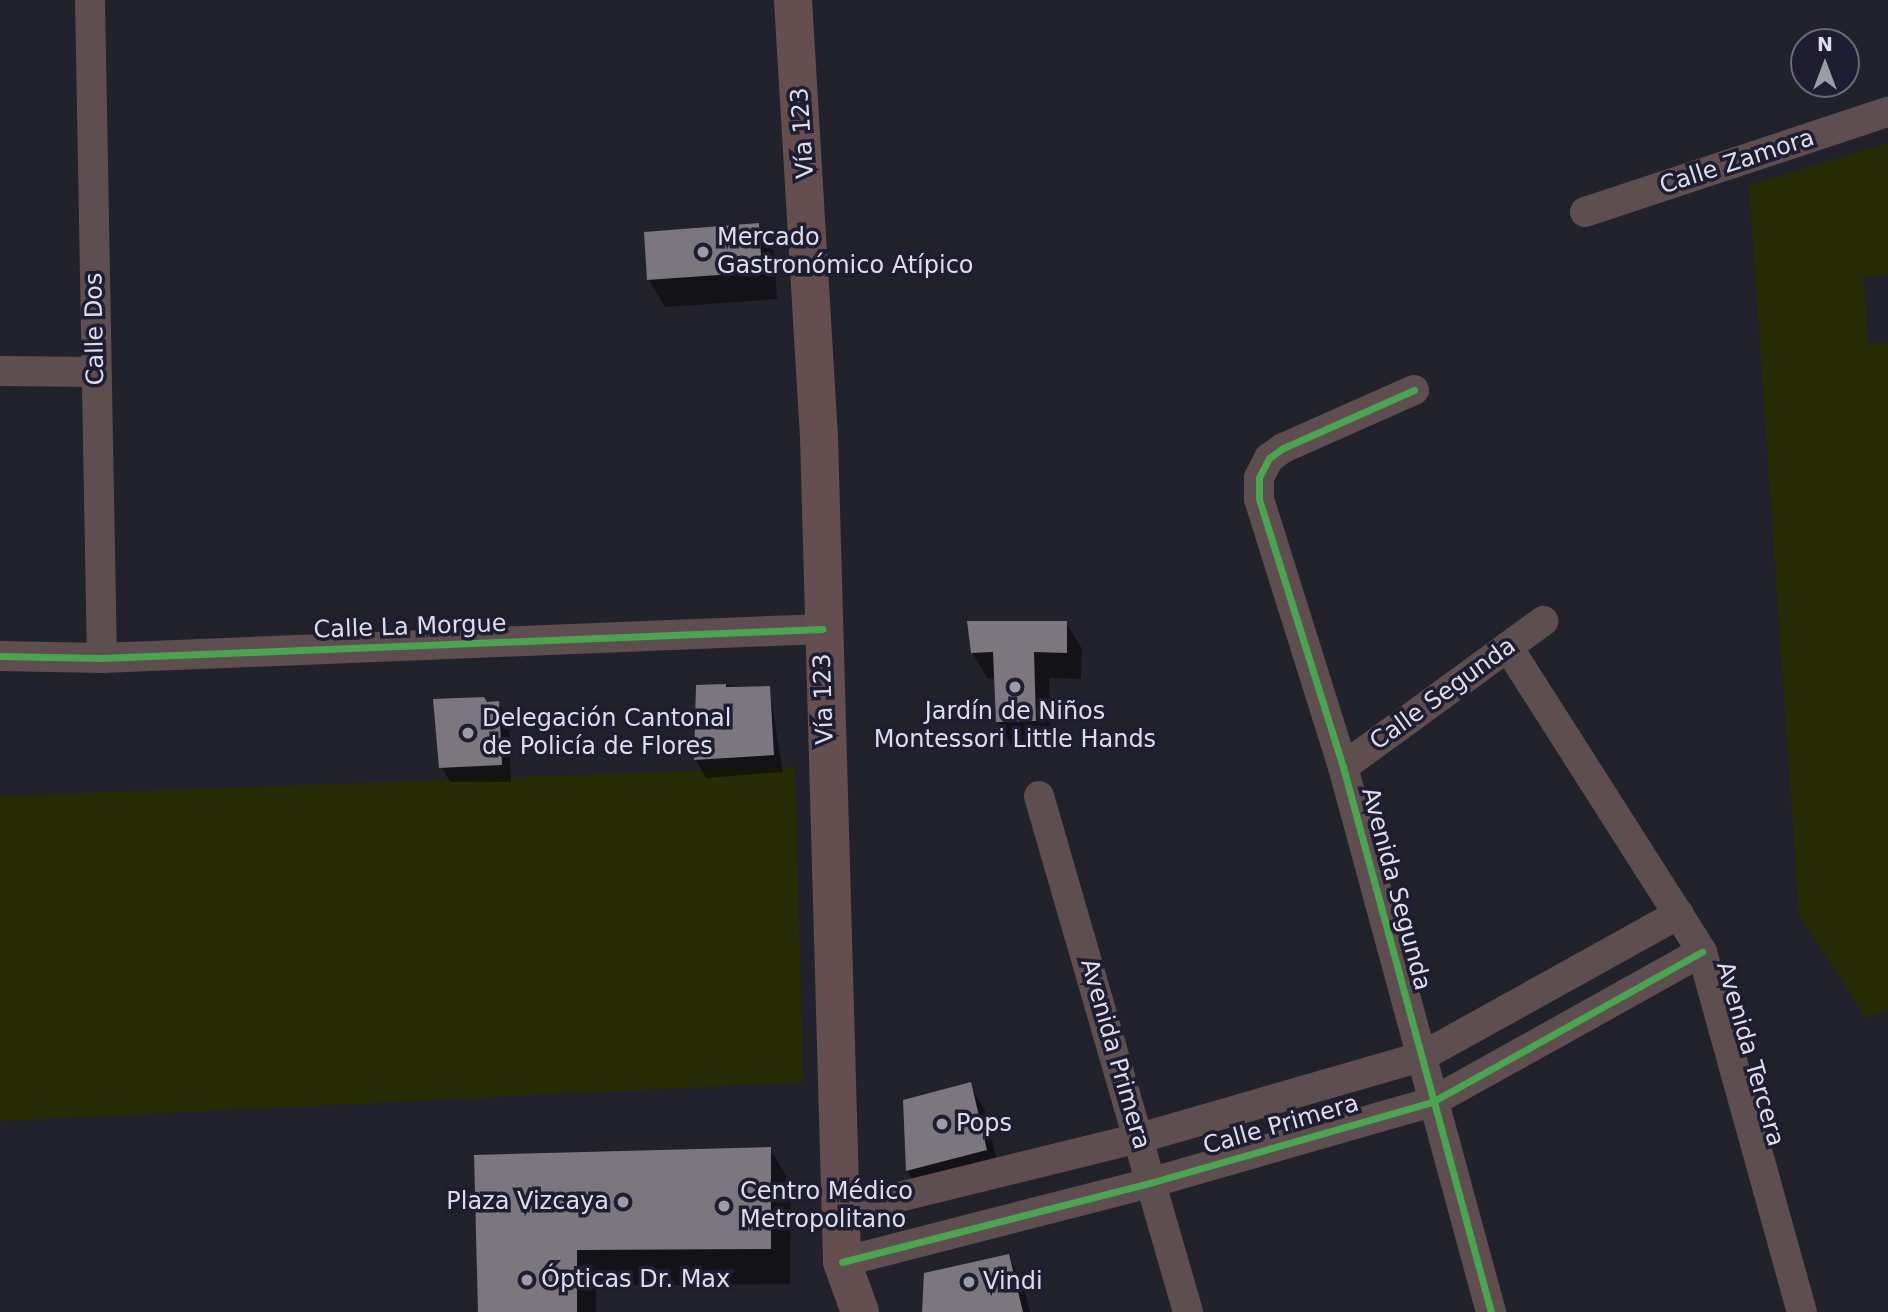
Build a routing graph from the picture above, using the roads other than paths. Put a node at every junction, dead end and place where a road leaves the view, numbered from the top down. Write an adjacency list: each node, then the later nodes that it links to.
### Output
1 (90, 0): 6 (street, Calle Dos)
2 (793, 0): 9 (main road, Vía 123)
3 (1888, 112): 4 (street, Calle Zamora)
4 (1585, 212)
5 (0, 371): 6 (street)
6 (95, 372): 12 (street, Calle Dos)
7 (1415, 390): 13 (street, Avenida Segunda)
8 (1543, 621): 10 (street, Calle Segunda)
9 (822, 629): 12 (street, Calle La Morgue); 21 (main road, Vía 123)
10 (1508, 647): 13 (street, Calle Segunda); 15 (street, Avenida Tercera)
11 (0, 656): 12 (street, Calle La Morgue)
12 (102, 658)
13 (1343, 767): 17 (street, Avenida Segunda)
14 (1040, 796): 19 (street, Avenida Primera)
15 (1679, 914): 16 (street, Avenida Tercera); 17 (street, Calle Primera)
16 (1702, 952): 18 (street, Calle Primera); 26 (street, Avenida Tercera)
17 (1421, 1057): 18 (street, Avenida Segunda); 19 (street, Calle Primera)
18 (1433, 1102): 20 (street, Calle Primera); 25 (street, Avenida Segunda)
19 (1140, 1138): 20 (street, Avenida Primera); 21 (street, Calle Primera)
20 (1153, 1182): 22 (street, Calle Primera); 24 (street, Avenida Primera)
21 (842, 1212): 22 (main road, Vía 123)
22 (842, 1262): 23 (main road, Vía 123)
23 (860, 1312)
24 (1188, 1312)
25 (1491, 1312)
26 (1802, 1312)

